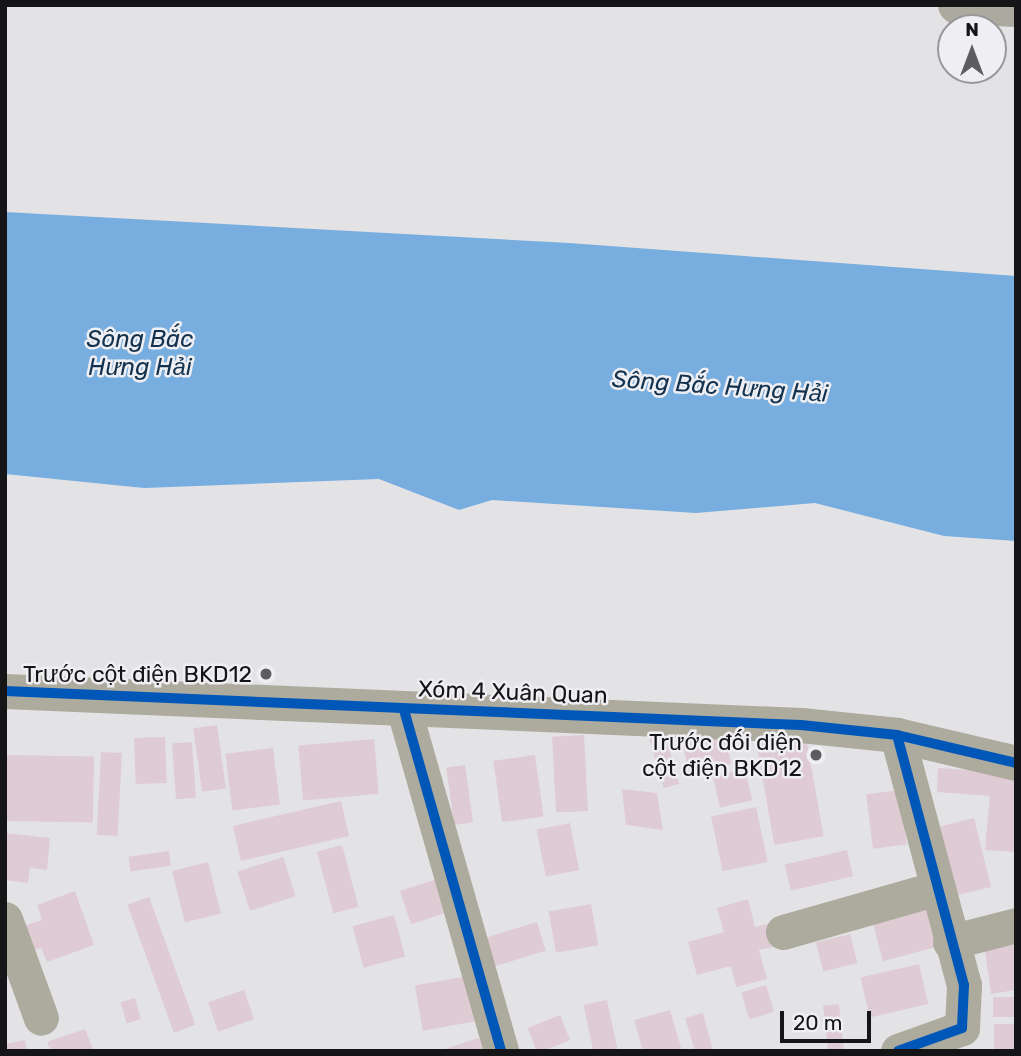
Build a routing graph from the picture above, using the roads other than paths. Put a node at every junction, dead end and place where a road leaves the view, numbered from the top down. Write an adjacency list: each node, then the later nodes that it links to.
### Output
1 (957, 5): 2 (street)
2 (1016, 8)
3 (5, 691): 4 (street, Xóm 4 Xuân Quan)
4 (404, 710): 5 (street, Xóm 4 Xuân Quan); 14 (street)
5 (897, 735): 6 (street, Xóm 4 Xuân Quan); 7 (street)
6 (1016, 763)
7 (934, 889): 10 (street); 11 (street)
8 (5, 919): 12 (street)
9 (1016, 925): 11 (street)
10 (783, 932)
11 (950, 942): 13 (street)
12 (41, 1017)
13 (968, 1039): 15 (street)
14 (501, 1051)
15 (898, 1051)

